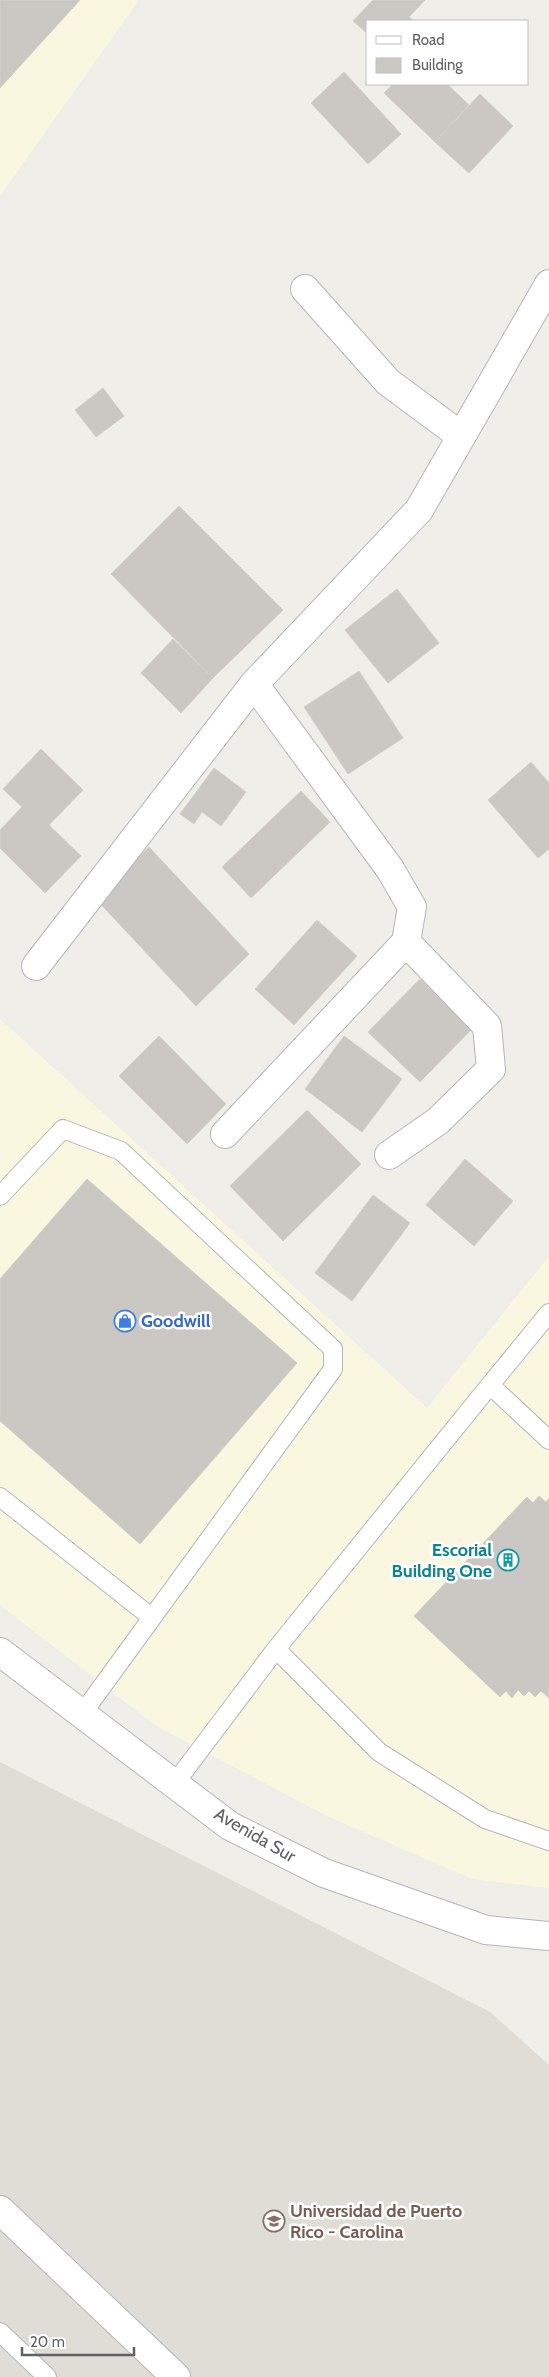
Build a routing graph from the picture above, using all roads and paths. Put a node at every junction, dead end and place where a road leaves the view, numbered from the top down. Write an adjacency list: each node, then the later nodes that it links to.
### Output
1 (549, 284): 3 (street)
2 (305, 289): 3 (street)
3 (461, 436): 4 (street)
4 (254, 684): 5 (street); 6 (street)
5 (406, 942): 7 (street); 8 (street)
6 (36, 966)
7 (225, 1134)
8 (389, 1155)
9 (0, 1196): 14 (lane)
10 (549, 1313): 11 (lane)
11 (490, 1385): 12 (lane); 15 (lane)
12 (549, 1440)
13 (0, 1497): 14 (lane)
14 (151, 1616): 17 (lane)
15 (276, 1649): 18 (lane); 19 (lane)
16 (0, 1652): 17 (street, Avenida Sur)
17 (82, 1714): 18 (street, Avenida Sur)
18 (174, 1783): 20 (street, Avenida Sur)
19 (549, 1840)
20 (549, 1936)
21 (0, 2210): 24 (street)
22 (0, 2332): 23 (lane)
23 (47, 2377)
24 (176, 2377)

